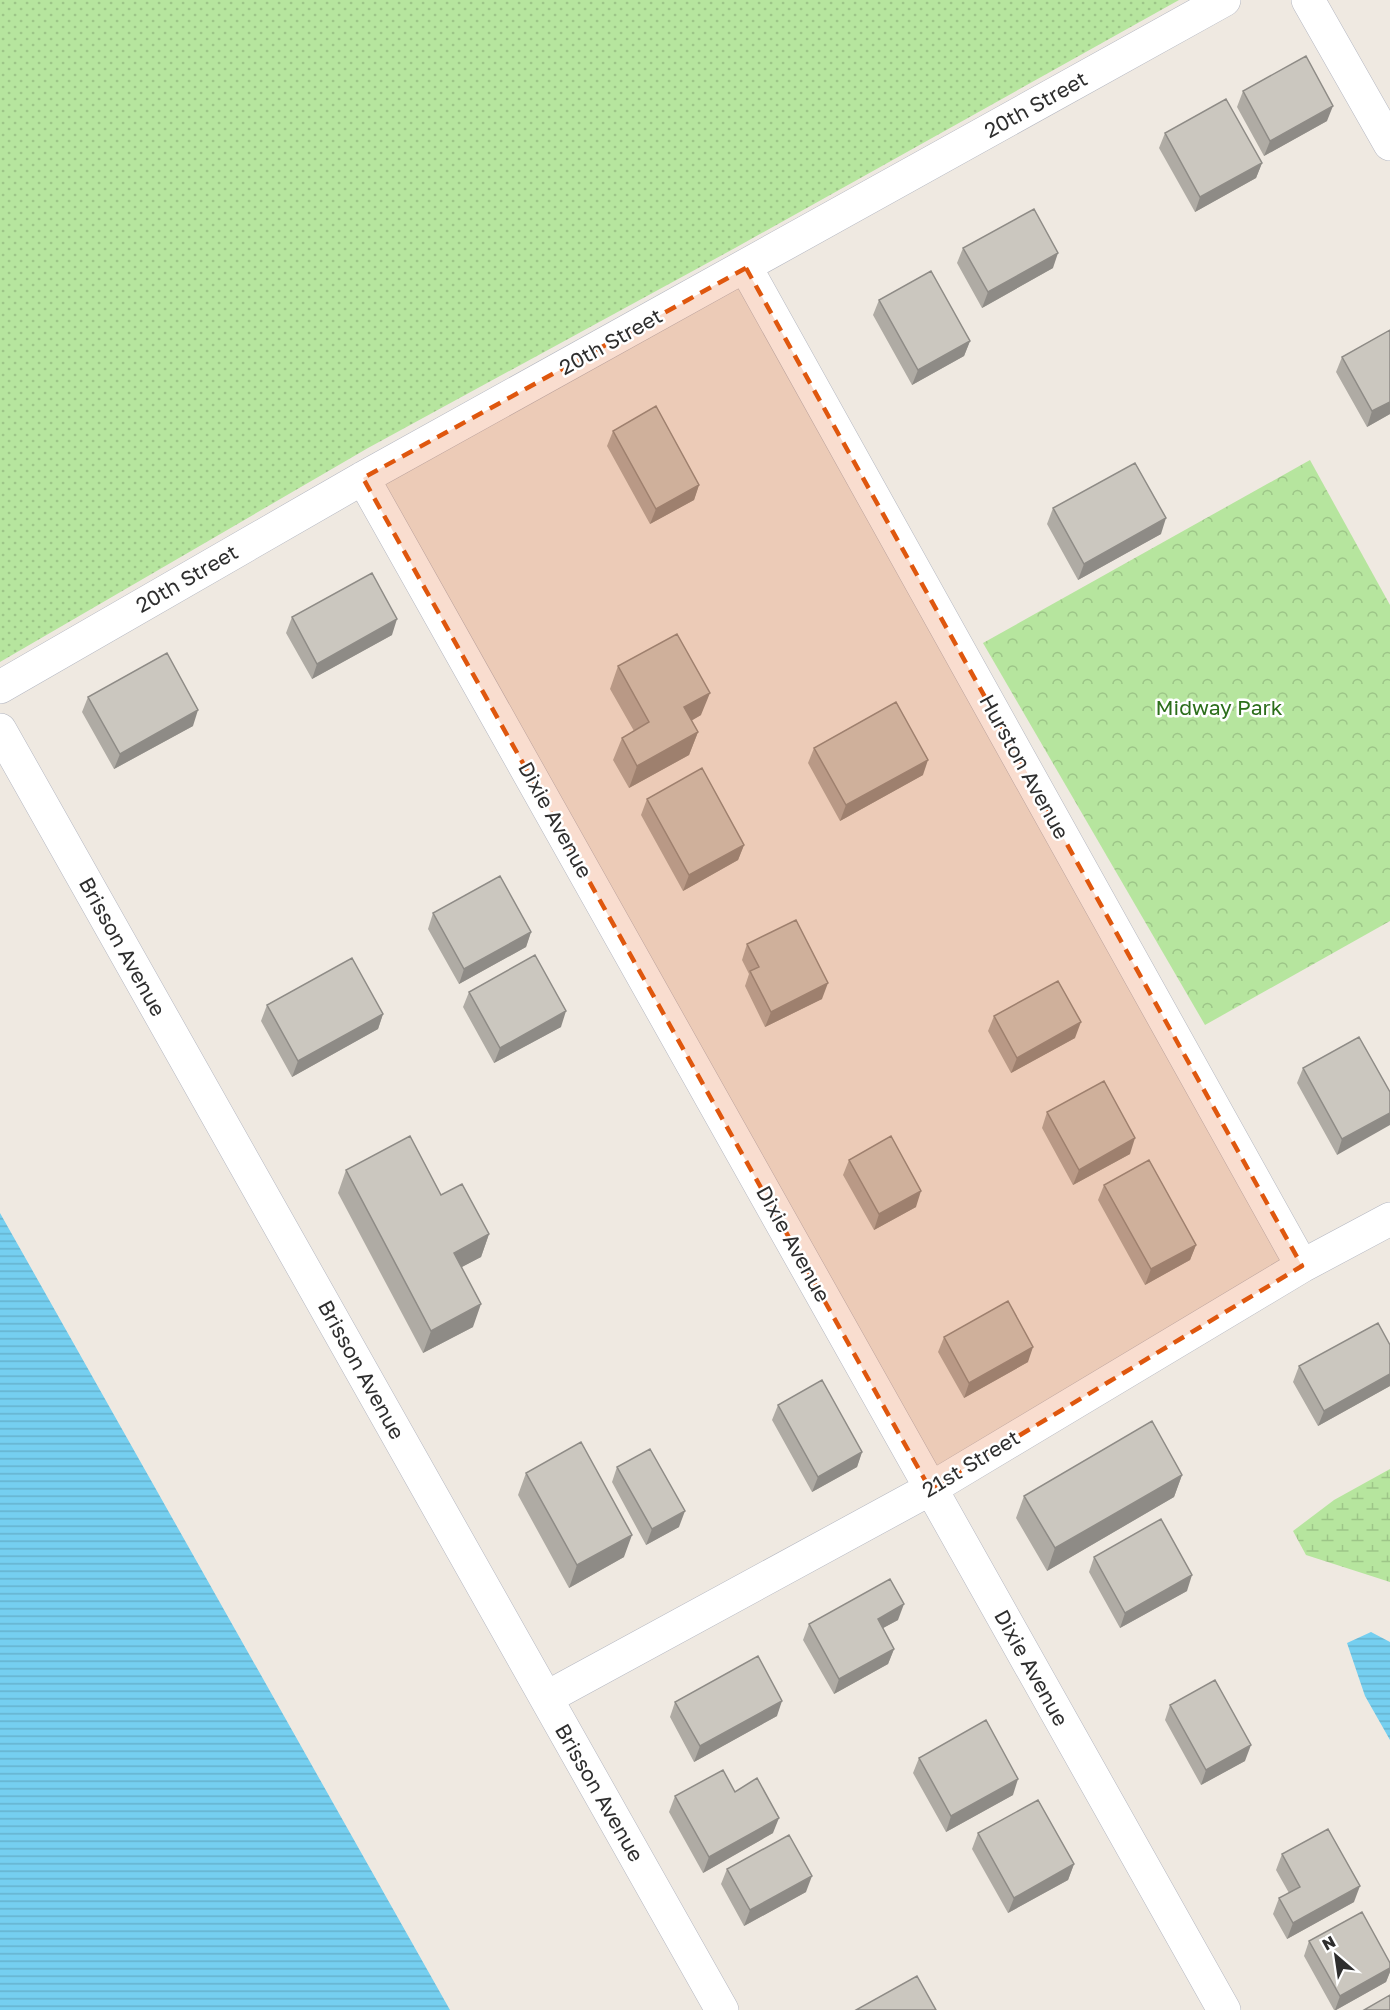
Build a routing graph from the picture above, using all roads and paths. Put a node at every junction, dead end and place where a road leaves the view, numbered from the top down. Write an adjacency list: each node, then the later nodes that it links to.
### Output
1 (1224, 0): 4 (street, 20th Street)
2 (1308, 0): 3 (street)
3 (1390, 144)
4 (746, 268): 5 (street, 20th Street); 9 (street, Hurston Avenue)
5 (363, 478): 6 (street, 20th Street); 10 (street, Dixie Avenue)
6 (0, 687)
7 (0, 730): 11 (street, Brisson Avenue)
8 (1390, 1219): 9 (street, 21st Street)
9 (1302, 1266): 10 (street, 21st Street)
10 (930, 1489): 11 (street, 21st Street); 13 (street, Dixie Avenue)
11 (546, 1698): 12 (street, Brisson Avenue)
12 (722, 2010)
13 (1224, 2010)

